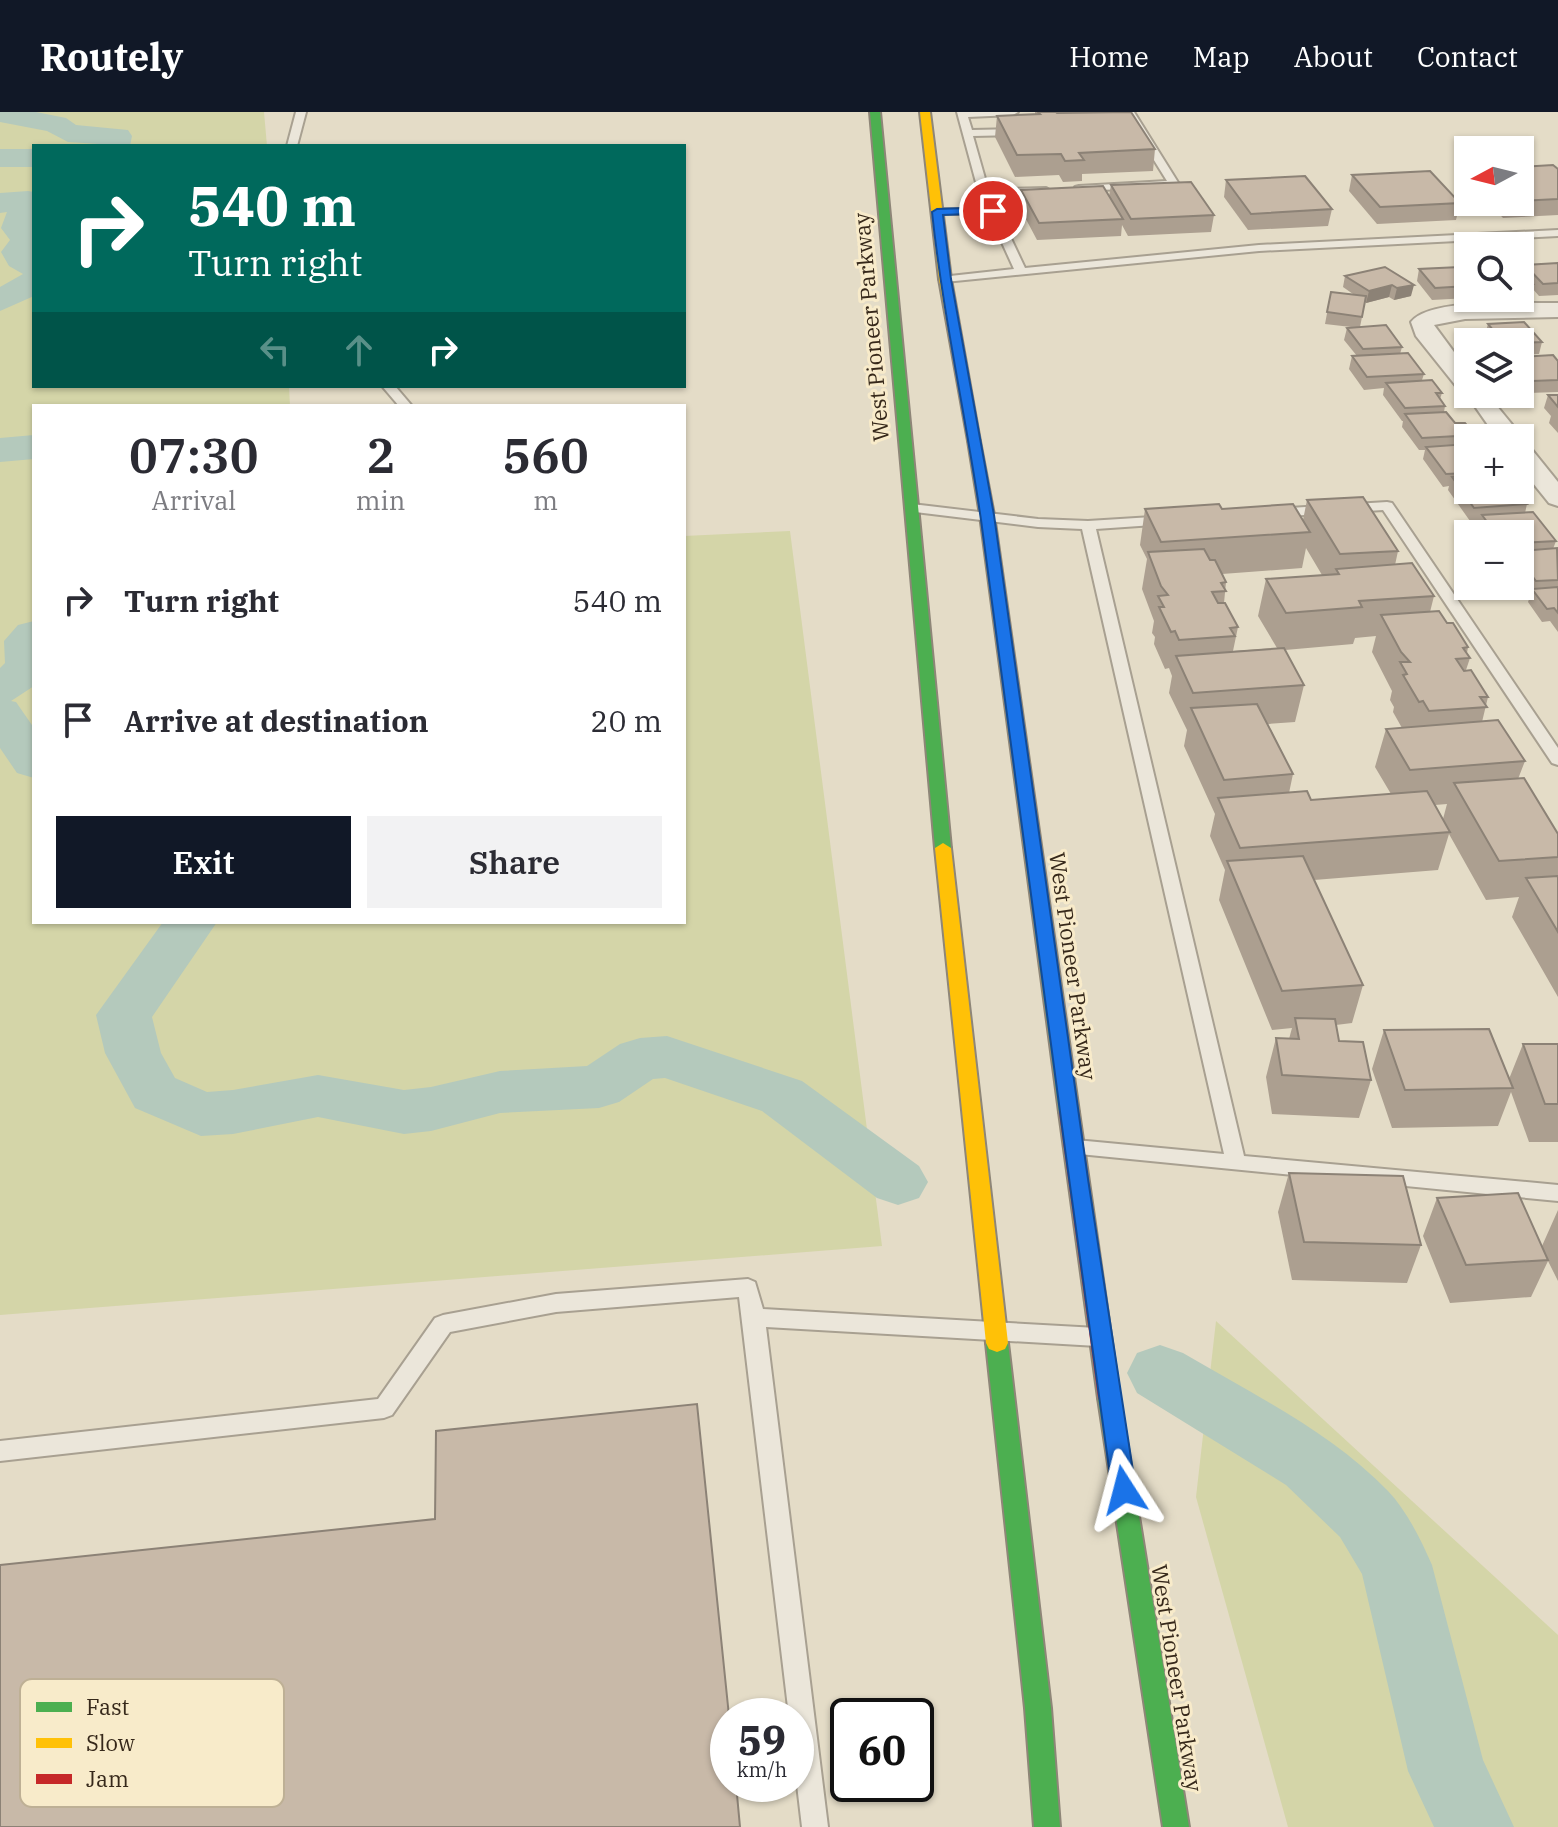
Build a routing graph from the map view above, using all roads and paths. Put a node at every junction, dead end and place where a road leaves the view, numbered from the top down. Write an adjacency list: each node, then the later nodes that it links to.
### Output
1 (301, 112): 11 (lane)
2 (875, 112): 26 (main road, West Pioneer Parkway)
3 (925, 112): 14 (main road, West Pioneer Parkway)
4 (1013, 112): 6 (lane)
5 (1129, 112): 7 (lane)
6 (962, 113): 10 (lane)
7 (1137, 126): 8 (lane); 12 (lane)
8 (1123, 127)
9 (1035, 131): 10 (lane)
10 (968, 133): 13 (lane)
11 (293, 144)
12 (1067, 189)
13 (1052, 190)
14 (937, 212): 16 (lane); 17 (main road, West Pioneer Parkway)
15 (1558, 233): 16 (lane)
16 (1022, 273): 17 (lane)
17 (945, 279): 28 (main road, West Pioneer Parkway)
18 (1558, 310): 19 (street)
19 (1454, 368)
20 (390, 388): 21 (lane)
21 (404, 404)
22 (1486, 408): 23 (street)
23 (1499, 424)
24 (1534, 468): 25 (street)
25 (1558, 498)
26 (912, 508): 28 (lane); 36 (main road, West Pioneer Parkway)
27 (1261, 514): 31 (lane)
28 (987, 515): 30 (lane); 32 (main road, West Pioneer Parkway)
29 (1182, 519): 30 (lane)
30 (1088, 525): 33 (lane)
31 (1558, 760)
32 (1073, 1148): 33 (lane); 37 (main road, West Pioneer Parkway)
33 (1236, 1163): 34 (lane)
34 (1558, 1193)
35 (754, 1317): 36 (lane); 38 (lane); 39 (lane)
36 (994, 1329): 37 (lane); 40 (main road, West Pioneer Parkway)
37 (1100, 1337): 41 (main road, West Pioneer Parkway)
38 (0, 1451)
39 (815, 1827)
40 (1047, 1827)
41 (1176, 1827)

